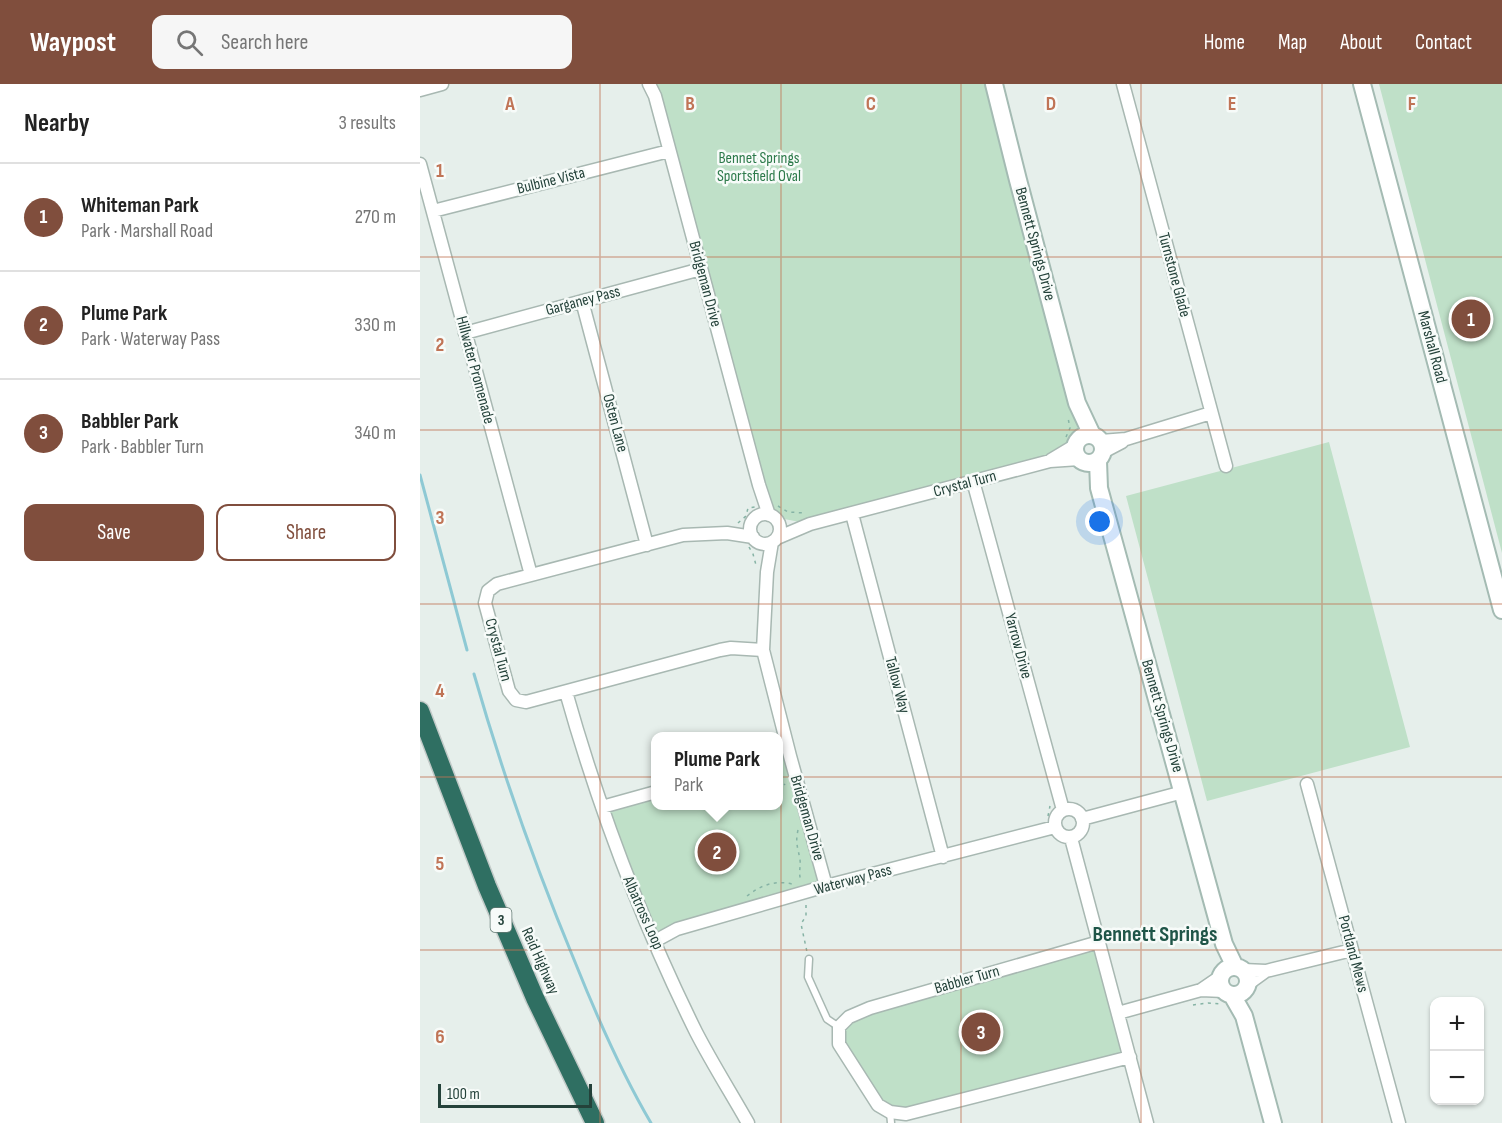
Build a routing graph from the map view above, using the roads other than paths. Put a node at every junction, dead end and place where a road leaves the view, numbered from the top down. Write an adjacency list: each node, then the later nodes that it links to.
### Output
1 (442, 84): 6 (street)
2 (649, 84): 7 (street, Bridgeman Drive)
3 (994, 84): 14 (street, Bennett Springs Drive)
4 (1123, 84): 13 (street, Turnstone Glade)
5 (1362, 84): 26 (street, Marshall Road)
6 (420, 90)
7 (669, 151): 9 (street, Bulbine Vista); 10 (street, Bridgeman Drive)
8 (420, 164): 9 (street, Hillwater Promenade)
9 (433, 211): 12 (street, Hillwater Promenade)
10 (701, 269): 11 (street, Garganey Pass); 17 (street, Bridgeman Drive)
11 (582, 301): 12 (street, Garganey Pass); 23 (street, Osten Lane)
12 (465, 333): 25 (street, Hillwater Promenade)
13 (1211, 413): 14 (street, Crystal Turn); 15 (street, Turnstone Glade)
14 (1086, 449): 16 (street, Crystal Turn); 34 (street, Bennett Springs Drive)
15 (1226, 466)
16 (973, 481): 18 (street, Crystal Turn); 37 (street, Yarrow Drive)
17 (759, 485): 19 (street, Bridgeman Drive); 21 (street)
18 (852, 514): 20 (street, Crystal Turn); 41 (street, Tallow Way)
19 (772, 516): 20 (street); 21 (street); 22 (street)
20 (809, 519): 22 (street)
21 (754, 531): 22 (street); 23 (street, Crystal Turn); 24 (street)
22 (775, 540): 24 (street)
23 (647, 544): 25 (street, Crystal Turn)
24 (767, 572): 27 (street, Bridgeman Drive)
25 (531, 575): 28 (street, Crystal Turn)
26 (1502, 610)
27 (763, 650): 28 (street, Crystal Turn); 30 (street, Bridgeman Drive)
28 (566, 692): 36 (street, Albatross Loop)
29 (420, 711): 54 (highway, Reid Highway / 3)
30 (779, 732)
31 (420, 744): 53 (highway, Reid Highway / 3)
32 (784, 758): 42 (street, Bridgeman Drive)
33 (1307, 784): 45 (street, Portland Mews)
34 (1183, 792): 38 (street); 47 (street, Bennett Springs Drive)
35 (651, 793): 36 (street)
36 (602, 807): 43 (street, Albatross Loop)
37 (1064, 810): 38 (street); 39 (street)
38 (1082, 819): 40 (street)
39 (1055, 827): 40 (street); 41 (street, Waterway Pass)
40 (1071, 838): 44 (street)
41 (943, 856): 42 (street, Waterway Pass)
42 (826, 886): 43 (street, Waterway Pass)
43 (655, 941): 55 (street, Albatross Loop)
44 (1099, 942): 48 (street); 49 (street, Babbler Turn)
45 (1352, 950): 47 (street); 57 (street, Portland Mews)
46 (809, 959): 49 (lane)
47 (1232, 983): 48 (street); 56 (street, Bennett Springs Drive)
48 (1118, 1013): 50 (street)
49 (839, 1027): 51 (street)
50 (1130, 1057): 51 (street); 52 (street)
51 (890, 1118)
52 (1147, 1122)
53 (581, 1123)
54 (595, 1123)
55 (748, 1123)
56 (1273, 1123)
57 (1399, 1123)

